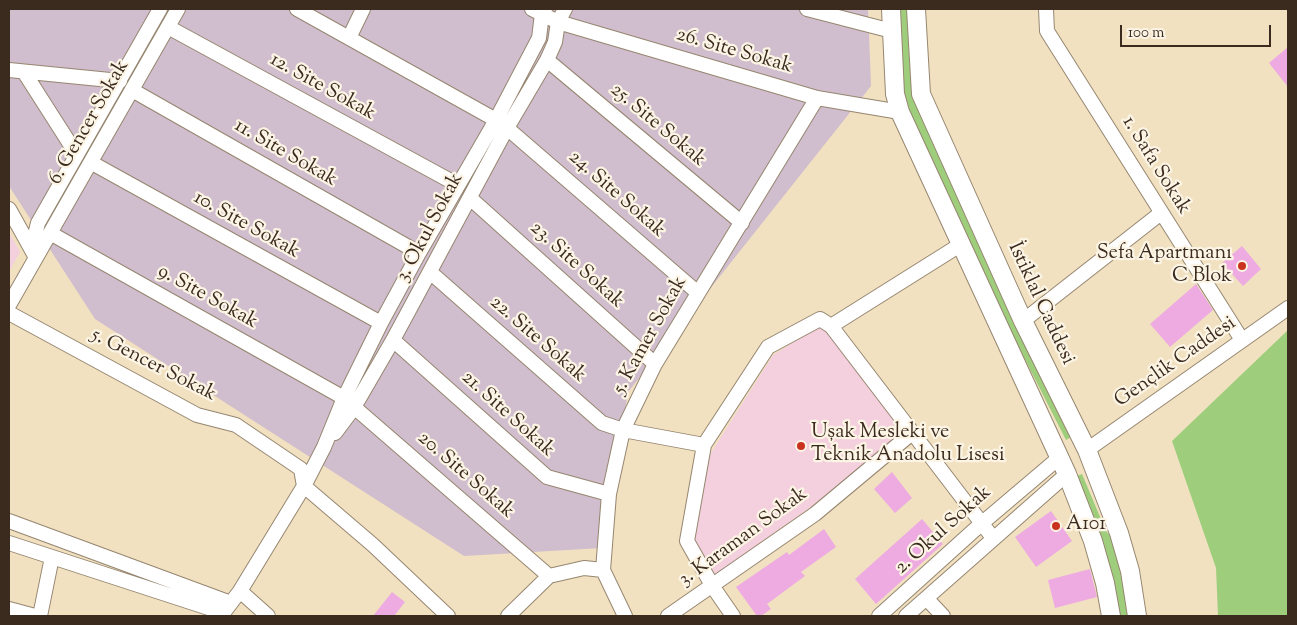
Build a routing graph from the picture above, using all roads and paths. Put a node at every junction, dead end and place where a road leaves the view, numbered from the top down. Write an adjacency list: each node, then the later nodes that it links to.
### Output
1 (160, 9): 18 (street, 6. Gencer Sokak)
2 (178, 9): 12 (street, 6. Gencer Sokak)
3 (298, 9): 14 (street, 24. Site Sokak)
4 (363, 9): 14 (street)
5 (565, 9): 11 (street, 3. Okul Sokak)
6 (807, 9): 13 (street)
7 (891, 9): 13 (main road)
8 (916, 9): 39 (main road, İstiklal Caddesi)
9 (1046, 9): 28 (street, 1. Safa Sokak)
10 (540, 10): 11 (street, 26. Site Sokak); 22 (street, 3. Okul Sokak)
11 (558, 22): 15 (street, 3. Okul Sokak); 20 (street, 26. Site Sokak)
12 (168, 27): 19 (street, 6. Gencer Sokak); 25 (street, 12. Site Sokak)
13 (892, 32): 21 (main road)
14 (349, 38): 22 (street, 24. Site Sokak)
15 (547, 60): 22 (street, 3. Okul Sokak); 29 (street, 25. Site Sokak)
16 (9, 70): 17 (street)
17 (24, 72): 18 (street); 23 (street)
18 (120, 81): 23 (street, 6. Gencer Sokak)
19 (132, 90): 24 (street, 6. Gencer Sokak); 32 (street, 11. Site Sokak)
20 (817, 98): 21 (street, 26. Site Sokak); 29 (street, 5. Kamer Sokak)
21 (900, 112): 31 (main road)
22 (502, 124): 25 (street, 3. Okul Sokak); 26 (street, 3. Okul Sokak); 35 (street, 24. Site Sokak)
23 (77, 155): 33 (street, 6. Gencer Sokak)
24 (92, 163): 30 (street, 6. Gencer Sokak); 40 (street, 10. Site Sokak)
25 (458, 185): 32 (street, 3. Okul Sokak)
26 (470, 198): 34 (street, 3. Okul Sokak); 44 (street, 23. Site Sokak)
27 (9, 209): 33 (street)
28 (1161, 213): 39 (street); 43 (street, 1. Safa Sokak)
29 (742, 223): 35 (street, 5. Kamer Sokak)
30 (50, 233): 33 (street, 6. Gencer Sokak); 45 (street, 9. Site Sokak)
31 (960, 245): 41 (street); 50 (main road)
32 (419, 253): 40 (street, 3. Okul Sokak)
33 (35, 256): 36 (street, 6. Gencer Sokak)
34 (430, 272): 42 (street, 3. Okul Sokak); 46 (street, 22. Site Sokak)
35 (698, 293): 44 (street, 5. Kamer Sokak)
36 (9, 305)
37 (1288, 308): 43 (street, Gençlik Caddesi)
38 (9, 313): 52 (street, 5. Gencer Sokak)
39 (1023, 320): 49 (main road, İstiklal Caddesi)
40 (381, 323): 45 (street, 3. Okul Sokak)
41 (831, 326): 47 (street); 48 (street)
42 (393, 340): 45 (street, 3. Okul Sokak); 53 (street, 21. Site Sokak)
43 (1242, 340): 49 (street, Gençlik Caddesi)
44 (655, 364): 46 (street, 5. Kamer Sokak)
45 (349, 403): 52 (street, 3. Okul Sokak); 60 (street, 20. Site Sokak)
46 (623, 430): 48 (street, 22. Site Sokak); 53 (street, 5. Kamer Sokak)
47 (912, 433): 55 (street); 61 (street, 3. Karaman Sokak)
48 (704, 445): 61 (street)
49 (1087, 450): 50 (main road); 51 (main road); 78 (main road, İstiklal Caddesi)
50 (1060, 458): 51 (main road); 55 (street, 2. Okul Sokak)
51 (1067, 474): 56 (street, 2. Okul Sokak); 77 (main road)
52 (304, 486): 62 (street, 3. Okul Sokak); 69 (street, 5. Gencer Sokak)
53 (609, 494): 59 (street, 5. Kamer Sokak)
54 (9, 521): 65 (street)
55 (981, 524): 56 (street); 74 (street, 2. Okul Sokak)
56 (993, 538): 63 (street, 2. Okul Sokak)
57 (9, 543): 58 (street)
58 (52, 557): 65 (street); 67 (street)
59 (602, 570): 60 (street); 71 (street)
60 (549, 576): 70 (street)
61 (712, 587): 72 (street, 3. Karaman Sokak); 73 (street)
62 (240, 591): 65 (street, 3. Okul Sokak); 68 (street)
63 (927, 598): 75 (street, 2. Okul Sokak); 76 (street)
64 (9, 610): 66 (street)
65 (225, 611)
66 (35, 616)
67 (40, 616)
68 (268, 616)
69 (448, 616)
70 (508, 616)
71 (625, 616)
72 (668, 616)
73 (733, 616)
74 (878, 616)
75 (906, 616)
76 (943, 616)
77 (1111, 616)
78 (1137, 616)

